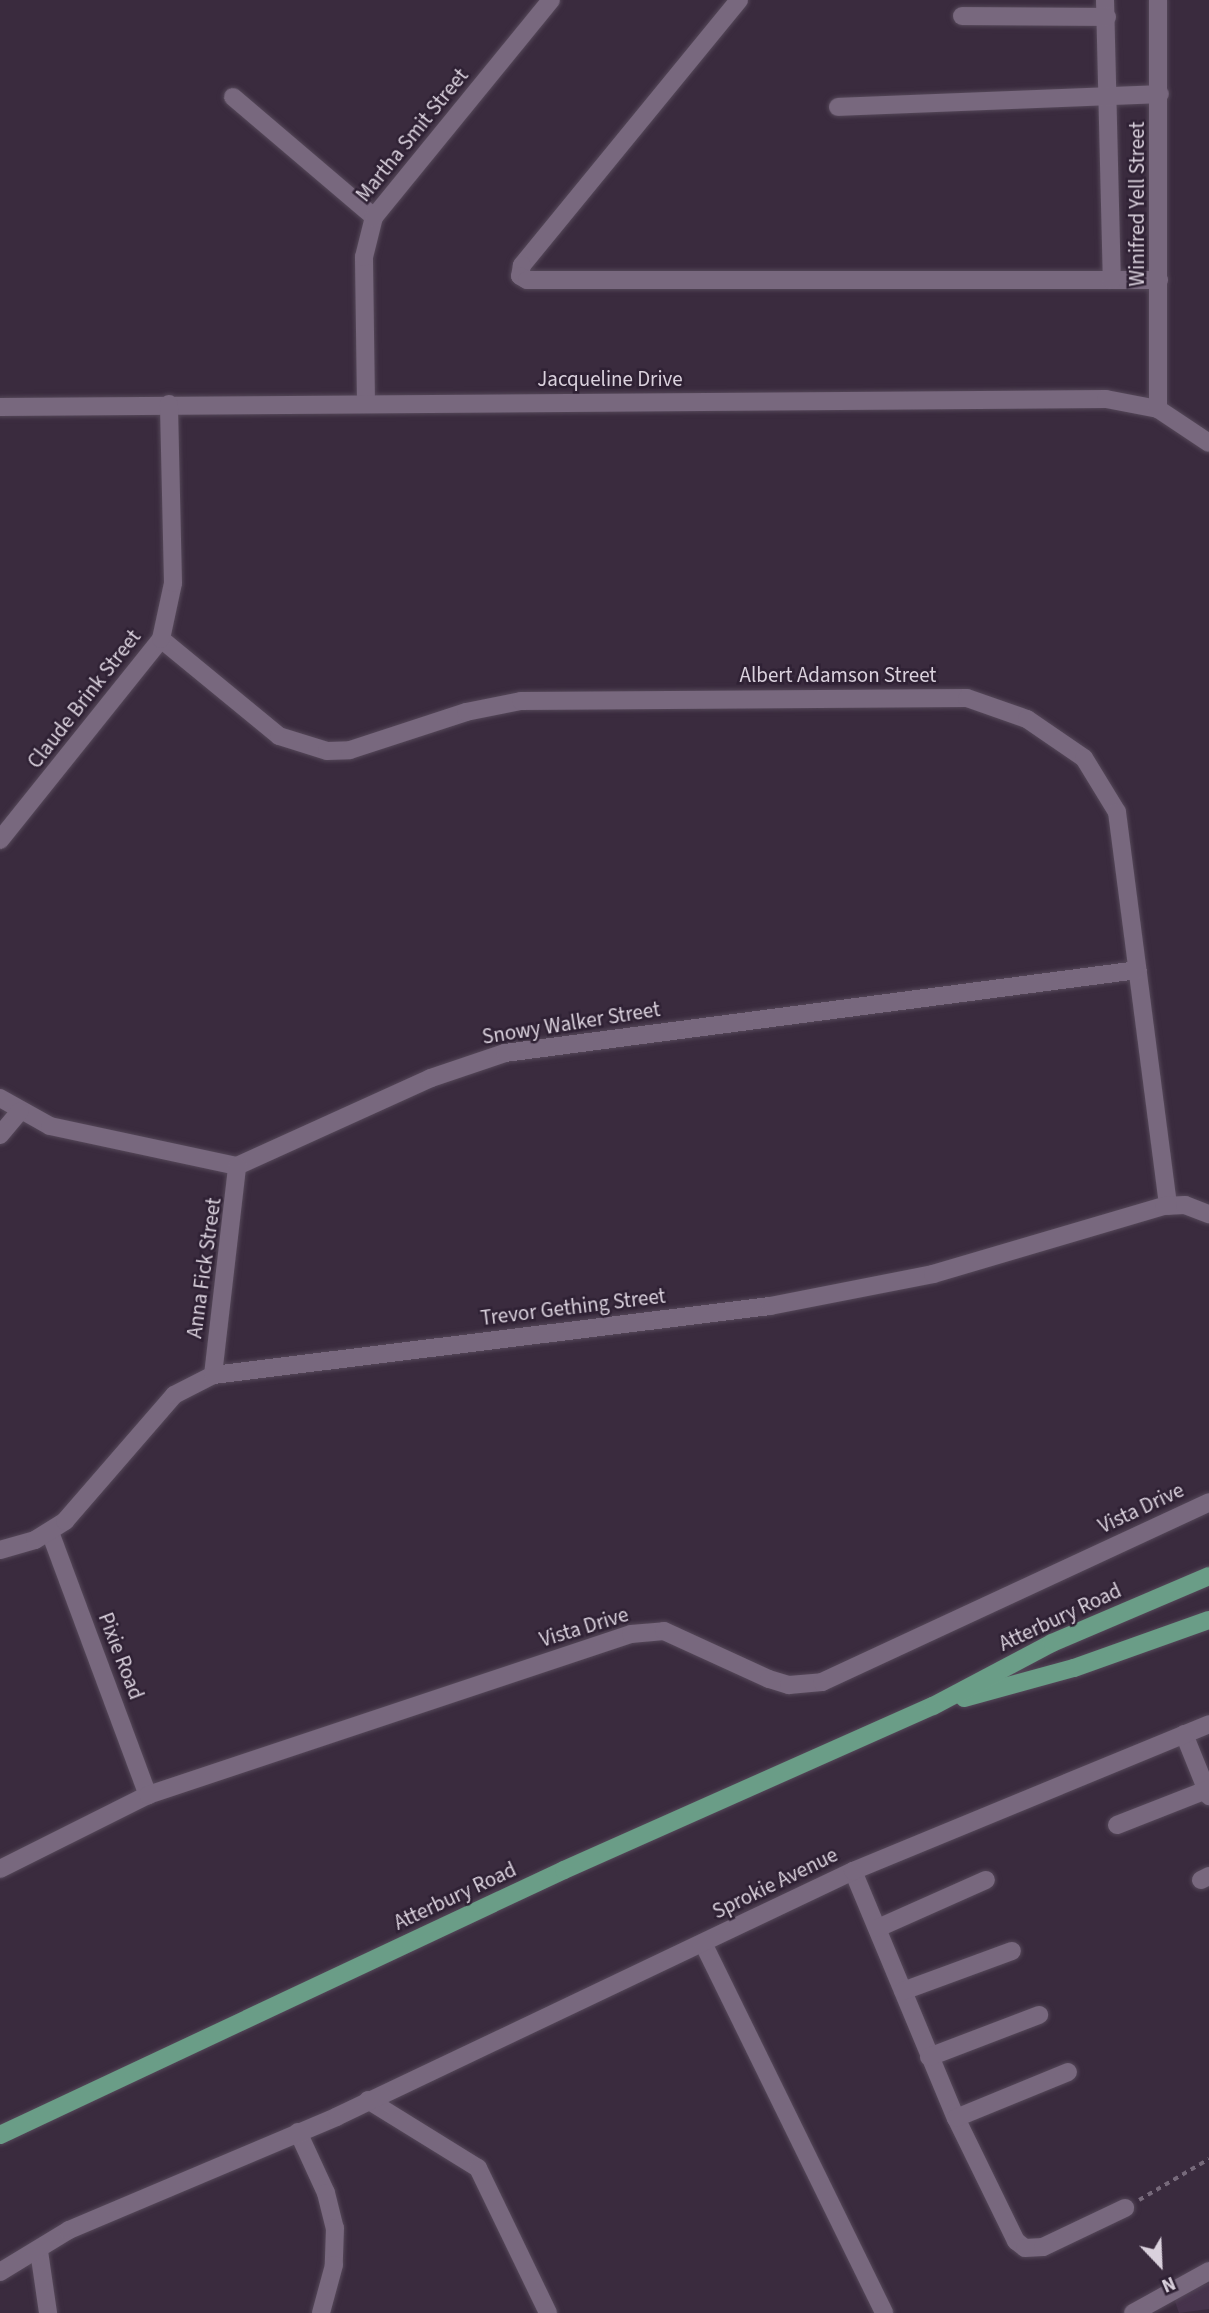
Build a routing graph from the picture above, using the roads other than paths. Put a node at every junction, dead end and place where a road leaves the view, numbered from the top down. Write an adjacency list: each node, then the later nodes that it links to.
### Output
1 (551, 0): 10 (street, Martha Smit Street)
2 (739, 0): 11 (street)
3 (1158, 0): 6 (street, Winifred Yell Street)
4 (1106, 8): 5 (street); 8 (street)
5 (962, 16)
6 (1160, 94): 8 (street); 12 (street, Winifred Yell Street)
7 (233, 97): 10 (street)
8 (1110, 97): 9 (street); 11 (street)
9 (838, 107)
10 (374, 217): 13 (street, Martha Smit Street)
11 (1112, 280): 12 (street)
12 (1159, 280): 16 (street, Winifred Yell Street)
13 (366, 403): 14 (street, Jacqueline Drive); 16 (street, Jacqueline Drive)
14 (169, 404): 15 (street, Jacqueline Drive); 18 (street, Claude Brink Street)
15 (0, 407)
16 (1158, 409): 17 (street, Jacqueline Drive)
17 (1209, 443)
18 (160, 639): 19 (street, Claude Brink Street); 20 (street, Albert Adamson Street)
19 (1, 837)
20 (1138, 970): 24 (street, Snowy Walker Street); 25 (street, Albert Adamson Street)
21 (0, 1098): 22 (street)
22 (20, 1111): 23 (street); 24 (street)
23 (0, 1135)
24 (237, 1166): 27 (street, Anna Fick Street)
25 (1168, 1206): 26 (street, Trevor Gething Street); 27 (street, Trevor Gething Street)
26 (1209, 1214)
27 (213, 1376): 29 (street, Trevor Gething Street)
28 (1209, 1502): 37 (street, Vista Drive)
29 (50, 1532): 30 (street, Trevor Gething Street); 37 (street, Pixie Road)
30 (0, 1550)
31 (1209, 1576): 33 (main road, Atterbury Road)
32 (1209, 1620): 33 (main road, Atterbury Road)
33 (933, 1706): 52 (main road, Atterbury Road)
34 (1209, 1724): 35 (street, Sprokie Avenue)
35 (1184, 1734): 36 (street); 40 (street, Sprokie Avenue)
36 (1208, 1792): 38 (street)
37 (148, 1795): 39 (street, Vista Drive)
38 (1117, 1825)
39 (0, 1869)
40 (853, 1871): 42 (street); 43 (street, Sprokie Avenue)
41 (986, 1880): 42 (street)
42 (878, 1928): 45 (street)
43 (703, 1943): 49 (street, Sprokie Avenue); 60 (street)
44 (1012, 1951): 45 (street)
45 (903, 1991): 47 (street)
46 (1039, 2015): 47 (street)
47 (929, 2057): 50 (street)
48 (1068, 2072): 50 (street)
49 (368, 2100): 51 (street, Sprokie Avenue); 59 (street)
50 (956, 2118): 53 (street)
51 (298, 2132): 54 (street, Sprokie Avenue); 58 (street)
52 (0, 2135)
53 (1125, 2208)
54 (39, 2251): 56 (street, Sprokie Avenue); 57 (street)
55 (1209, 2271): 61 (street)
56 (0, 2272)
57 (48, 2313)
58 (321, 2313)
59 (548, 2313)
60 (884, 2313)
61 (1133, 2313)

